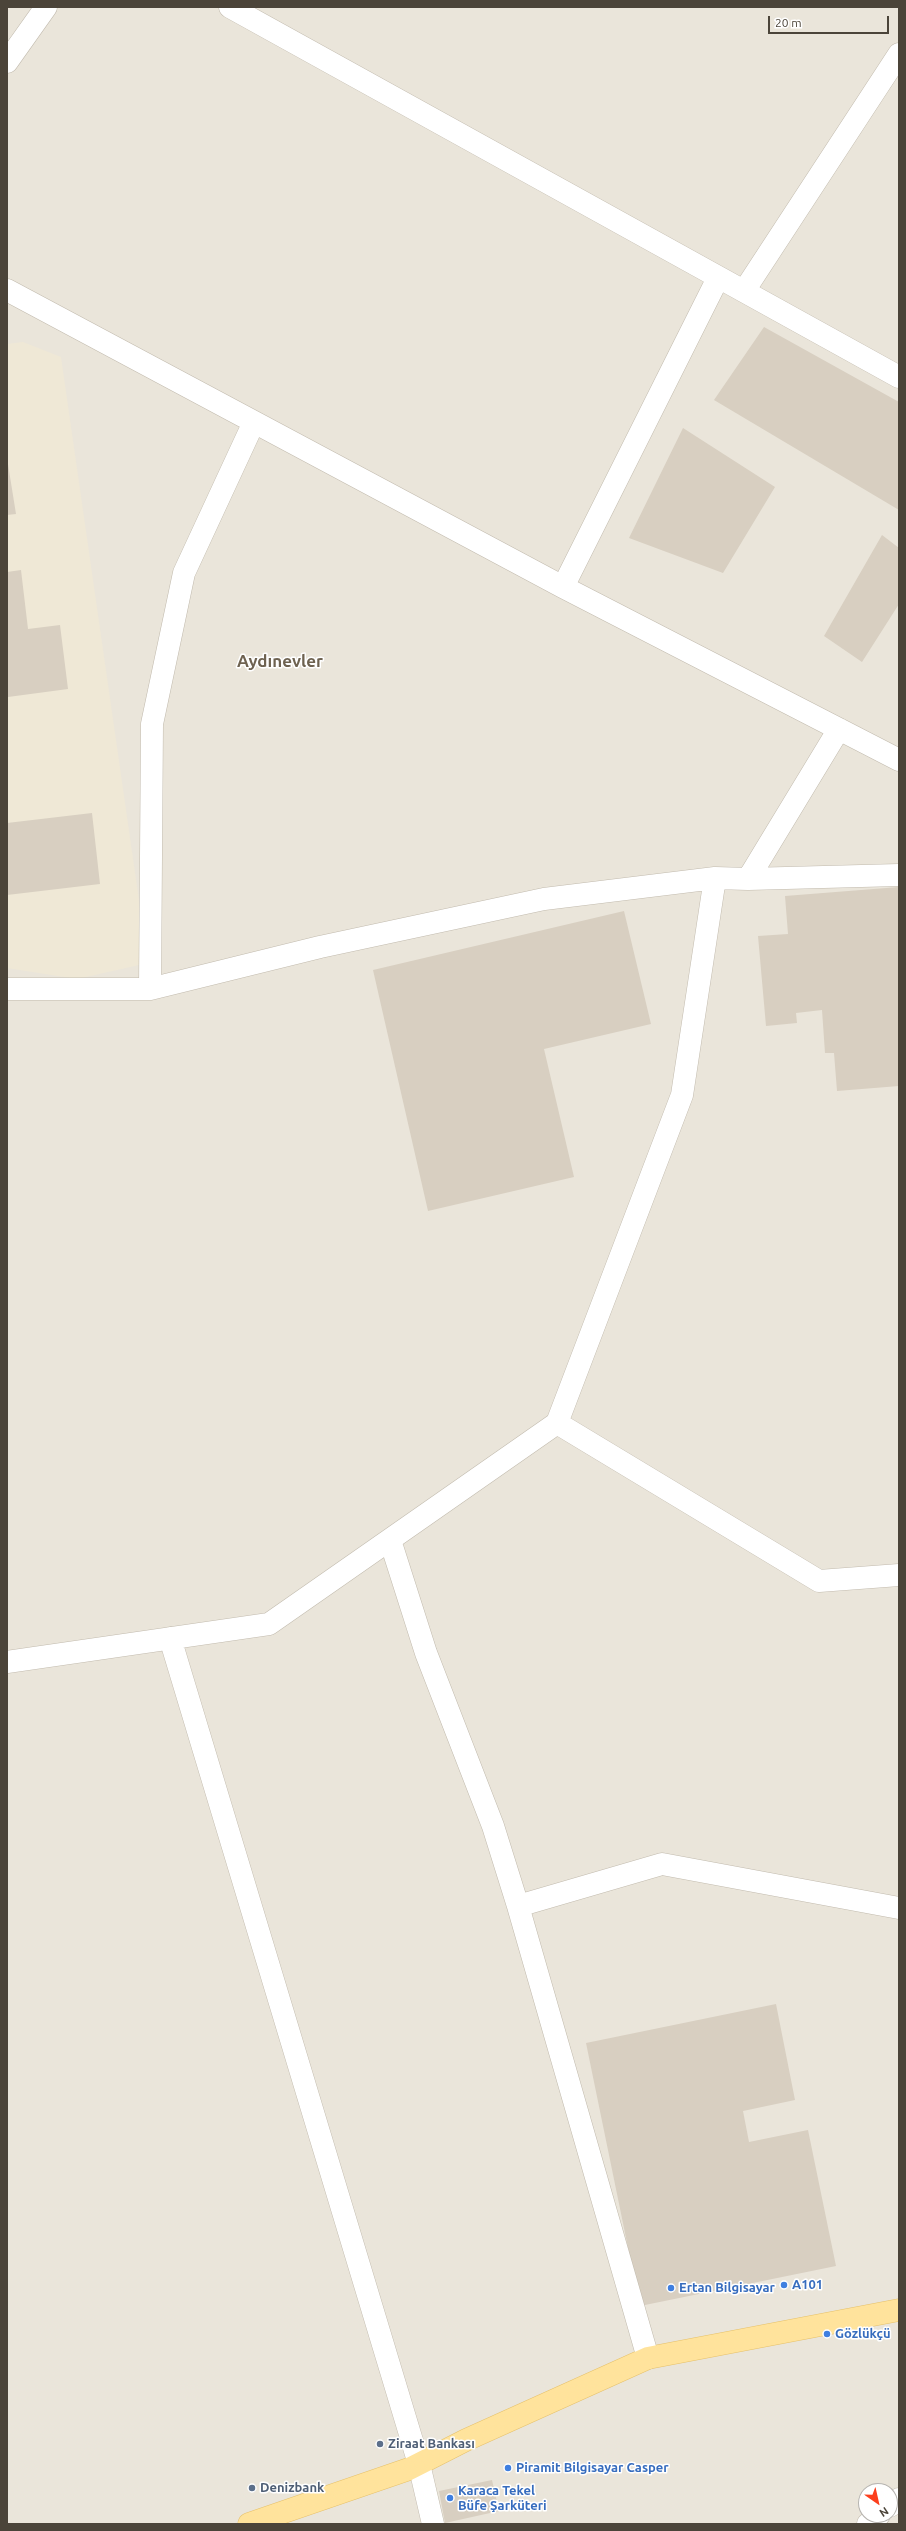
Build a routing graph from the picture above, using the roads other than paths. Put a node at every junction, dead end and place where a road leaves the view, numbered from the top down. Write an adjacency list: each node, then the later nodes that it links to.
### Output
1 (46, 7): 4 (street)
2 (230, 7): 5 (street)
3 (899, 54): 7 (street)
4 (7, 62)
5 (718, 278): 7 (street); 10 (street)
6 (7, 290): 9 (street)
7 (744, 291): 8 (street)
8 (899, 377)
9 (254, 422): 10 (street); 17 (street)
10 (563, 587): 11 (street)
11 (839, 729): 12 (street); 15 (street)
12 (899, 760)
13 (899, 875): 15 (street)
14 (715, 878): 15 (street); 17 (street); 18 (street)
15 (748, 880)
16 (7, 988): 17 (street)
17 (150, 989)
18 (557, 1423): 19 (street); 20 (street)
19 (390, 1540): 21 (street); 23 (street)
20 (899, 1575)
21 (170, 1638): 22 (street); 27 (street)
22 (7, 1662)
23 (518, 1906): 24 (street); 26 (street)
24 (899, 1908)
25 (899, 2310): 26 (main road)
26 (648, 2358): 27 (main road)
27 (419, 2464): 28 (main road); 29 (street)
28 (249, 2524)
29 (433, 2524)

